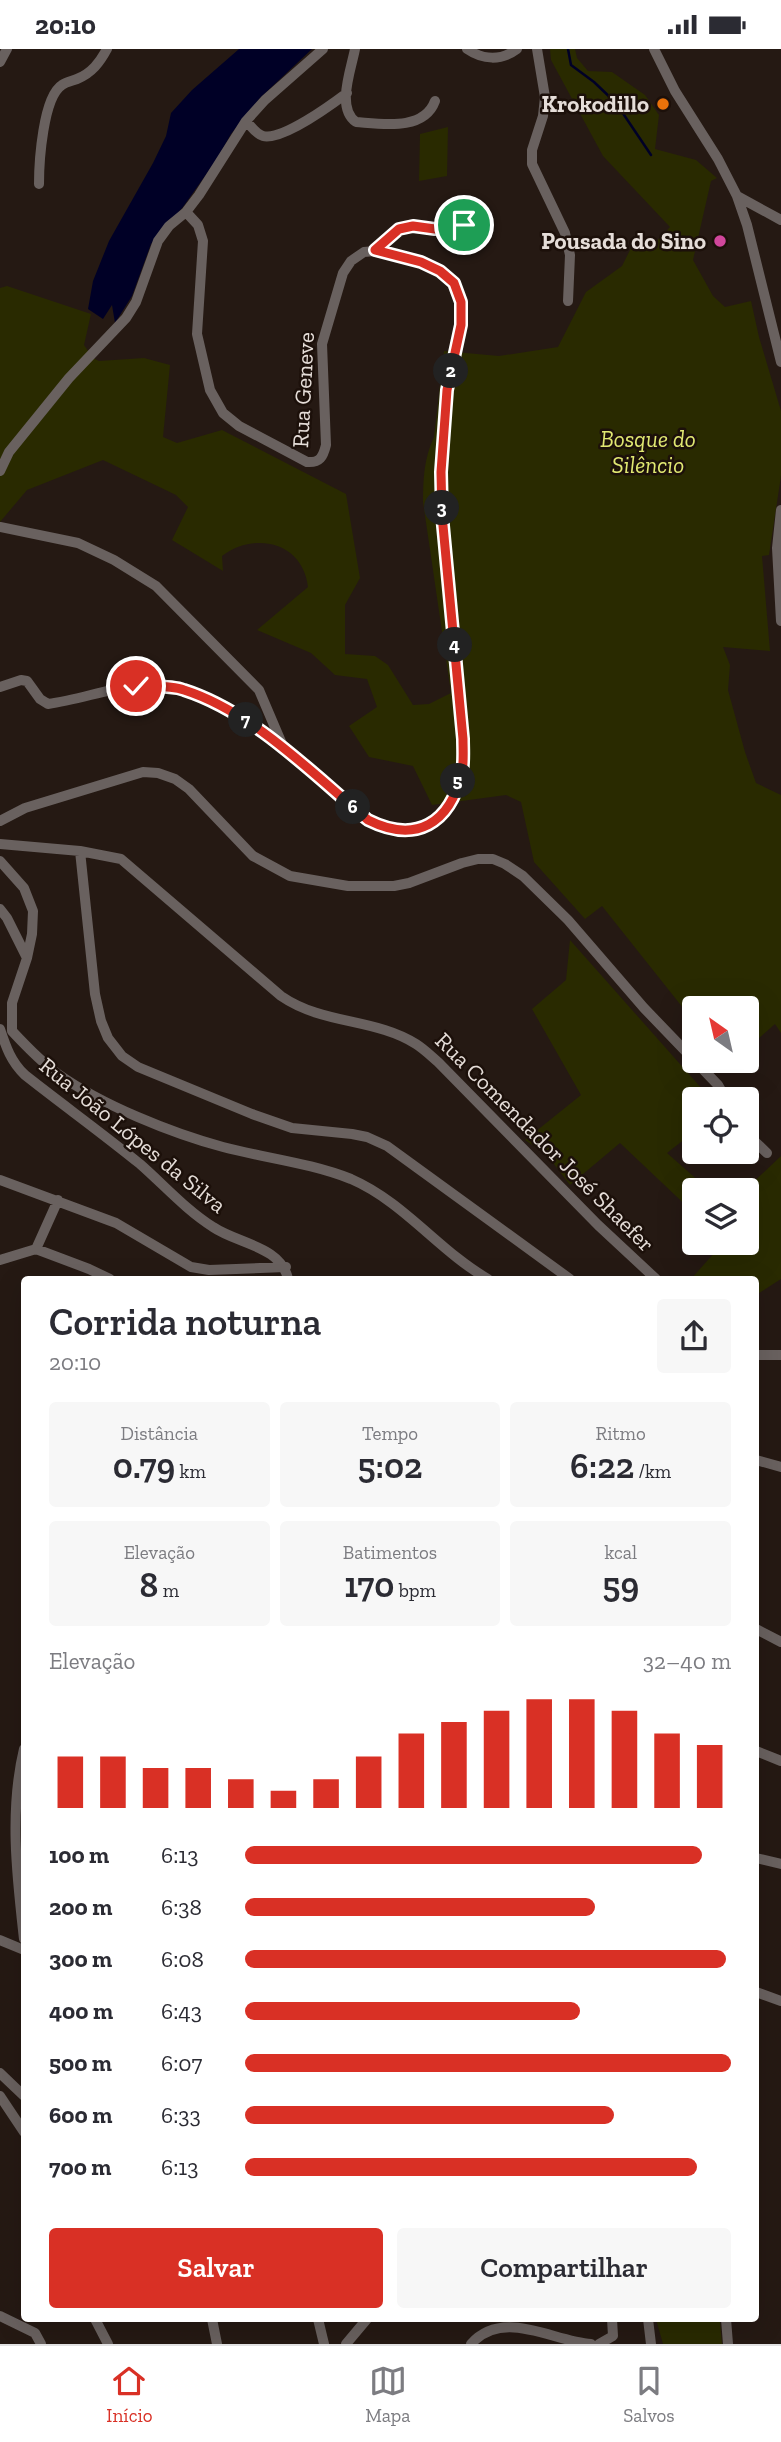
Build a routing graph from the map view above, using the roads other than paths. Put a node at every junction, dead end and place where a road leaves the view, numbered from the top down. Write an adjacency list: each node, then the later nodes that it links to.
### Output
1 (6, 49): 9 (street)
2 (107, 49): 13 (street)
3 (323, 49): 12 (street)
4 (355, 49): 10 (street)
5 (467, 49): 6 (street)
6 (517, 49)
7 (537, 49): 19 (street)
8 (654, 49): 14 (street)
9 (0, 62)
10 (347, 93): 11 (street); 12 (street)
11 (435, 101)
12 (246, 121): 15 (street)
13 (39, 184)
14 (737, 197): 16 (street); 20 (street)
15 (186, 212): 18 (street, Rua Geneve); 21 (street)
16 (781, 220)
17 (464, 225): 18 (street)
18 (375, 250): 27 (street)
19 (568, 301)
20 (781, 362)
21 (0, 471)
22 (781, 510): 24 (street)
23 (0, 527): 27 (street)
24 (779, 549): 25 (street)
25 (781, 621)
26 (0, 687): 27 (street)
27 (285, 751)
28 (0, 821): 37 (street)
29 (0, 844): 30 (street, Rua Comendador José Shaefer)
30 (80, 851): 47 (street); 48 (street, Rua Comendador José Shaefer)
31 (0, 861): 33 (street)
32 (0, 909): 33 (street)
33 (27, 958): 34 (street)
34 (12, 1003): 35 (street); 36 (street)
35 (0, 1010)
36 (4, 1030): 44 (street, Rua João Lópes da Silva); 46 (street)
37 (719, 1087)
38 (759, 1145): 39 (street)
39 (767, 1153)
40 (0, 1180): 41 (street)
41 (58, 1200): 42 (street); 44 (street)
42 (37, 1249): 43 (street); 45 (street)
43 (0, 1261)
44 (287, 1273)
45 (104, 1276)
46 (483, 1276)
47 (566, 1276)
48 (653, 1276)
49 (759, 1355): 50 (street)
50 (781, 1355)
51 (759, 1461): 52 (street)
52 (781, 1467)
53 (759, 1631): 54 (street)
54 (781, 1642)
55 (759, 1752): 56 (street)
56 (781, 1761)
57 (21, 1768): 60 (street)
58 (759, 1859): 59 (street)
59 (781, 1864)
60 (21, 1910)
61 (0, 1940): 62 (street)
62 (21, 1949)
63 (759, 1993): 64 (street)
64 (781, 2001)
65 (0, 2073): 66 (street)
66 (21, 2093)
67 (0, 2096): 68 (street)
68 (21, 2128)
69 (0, 2316): 77 (street)
70 (97, 2322): 78 (street)
71 (213, 2322): 79 (street)
72 (319, 2322): 80 (street)
73 (364, 2322): 81 (street)
74 (612, 2322): 84 (street)
75 (648, 2322): 85 (street)
76 (726, 2322): 86 (street)
77 (41, 2344)
78 (108, 2344)
79 (217, 2344)
80 (324, 2344)
81 (346, 2344)
82 (471, 2344): 83 (street)
83 (591, 2344)
84 (598, 2344)
85 (651, 2344)
86 (728, 2344)

